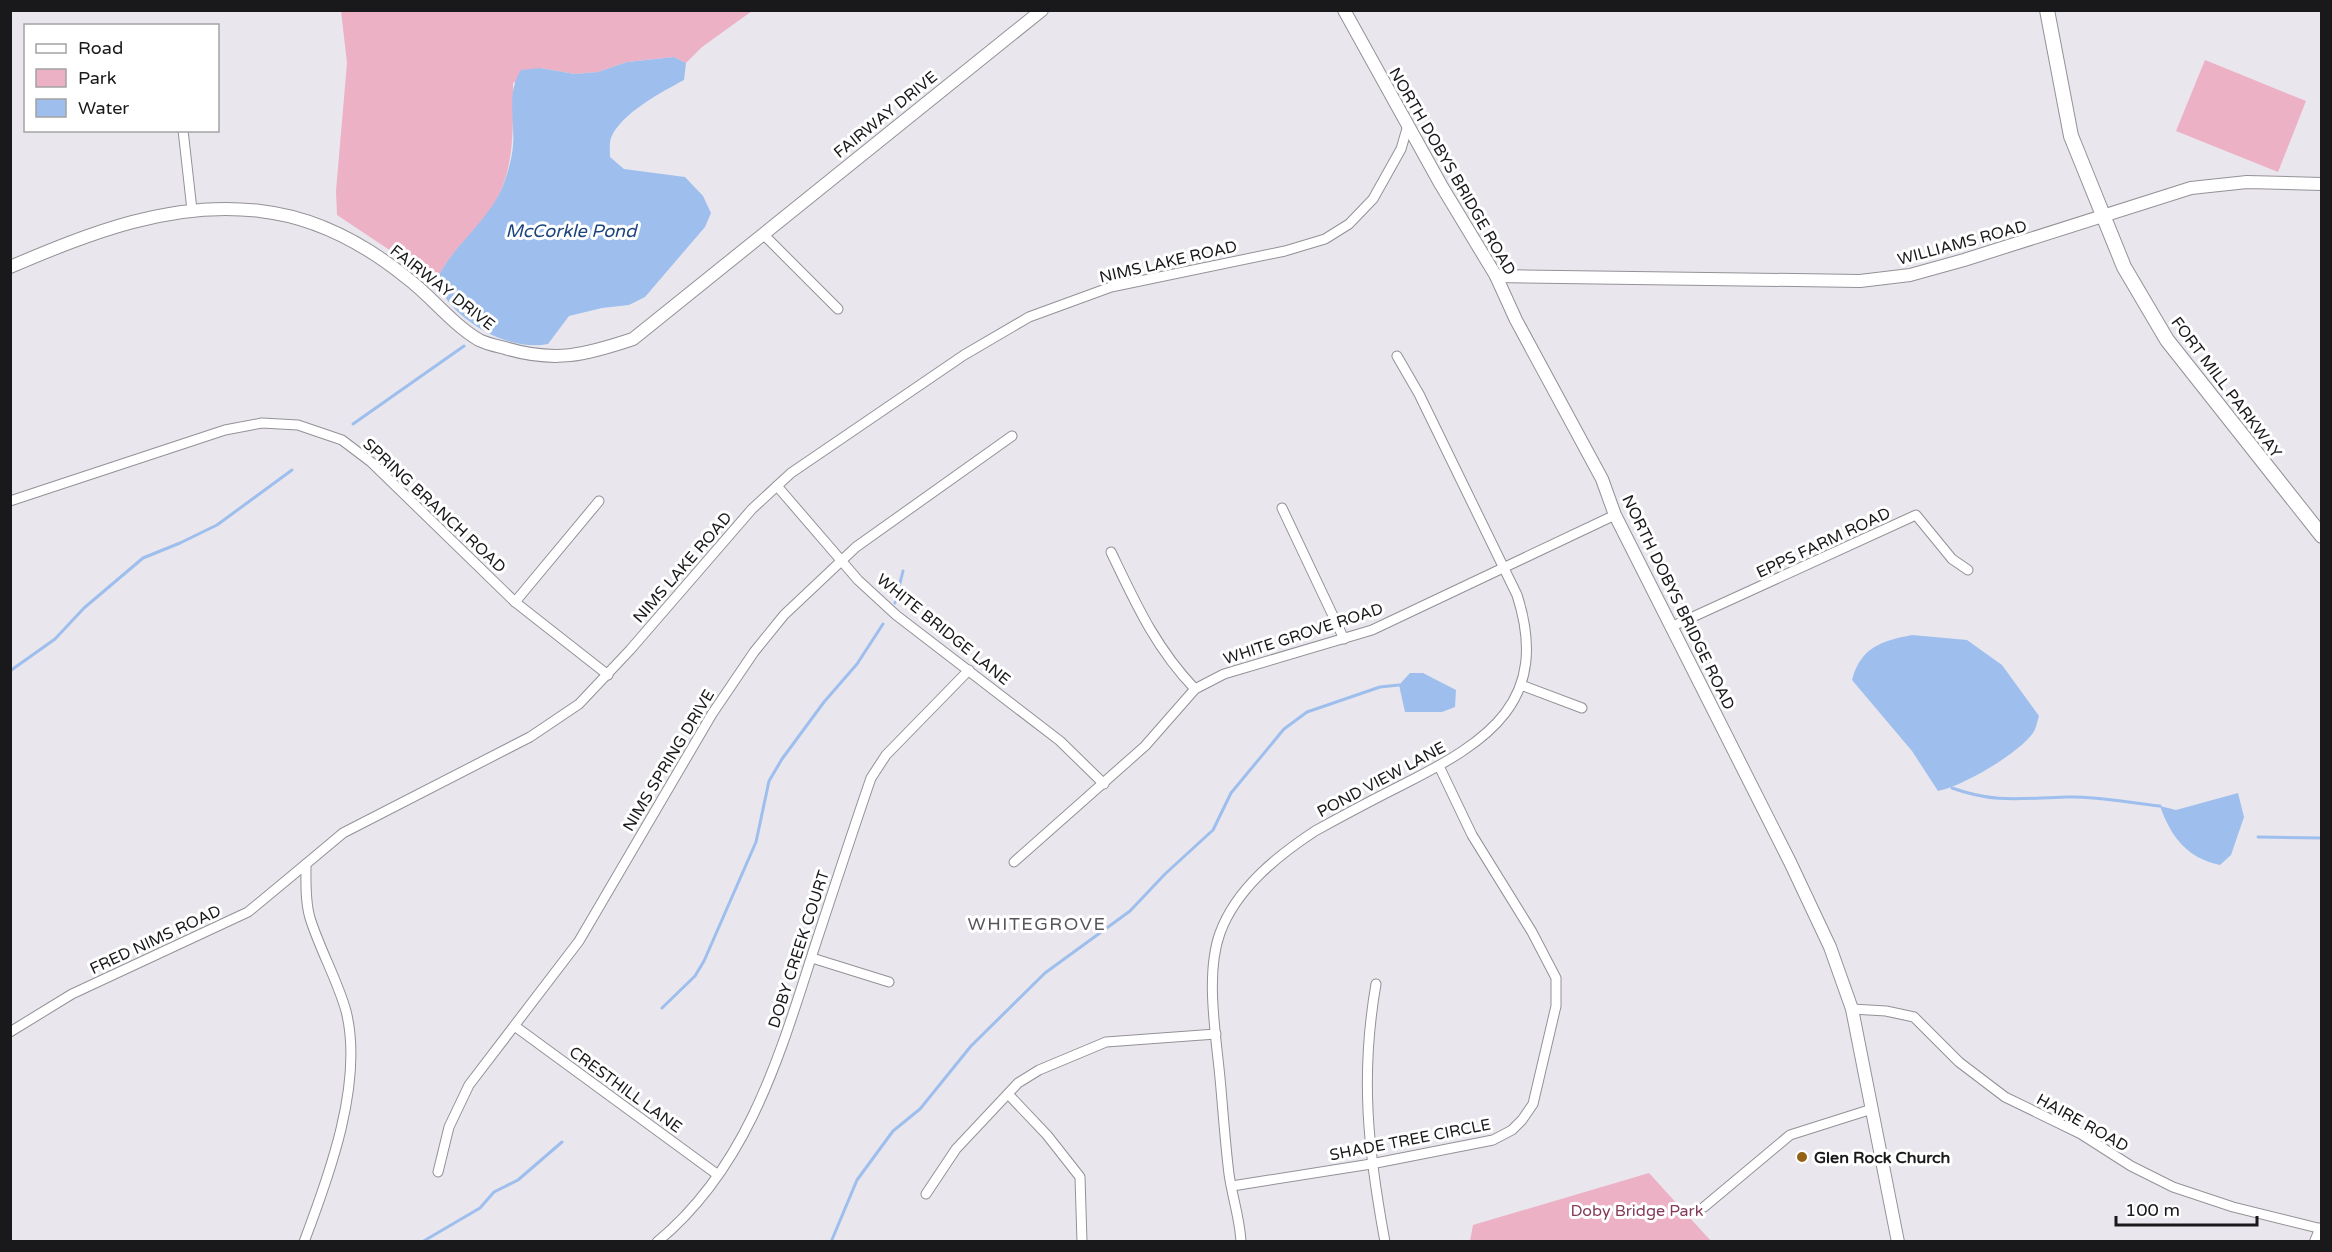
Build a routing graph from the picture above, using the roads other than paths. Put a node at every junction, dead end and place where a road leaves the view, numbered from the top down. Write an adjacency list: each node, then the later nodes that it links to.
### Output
1 (1042, 10): 9 (street, FAIRWAY DRIVE)
2 (1344, 10): 4 (street, NORTH DOBYS BRIDGE ROAD)
3 (2047, 10): 8 (main road, FORT MILL PARKWAY)
4 (1408, 124): 11 (street, NORTH DOBYS BRIDGE ROAD); 15 (street, NIMS LAKE ROAD)
5 (183, 132): 7 (street)
6 (2322, 184): 8 (street, WILLIAMS ROAD)
7 (192, 210): 9 (street, FAIRWAY DRIVE); 10 (street, FAIRWAY DRIVE)
8 (2102, 218): 11 (street, WILLIAMS ROAD); 20 (main road, FORT MILL PARKWAY)
9 (763, 234): 12 (street)
10 (10, 267)
11 (1496, 276): 19 (street, NORTH DOBYS BRIDGE ROAD)
12 (838, 309)
13 (1397, 356): 23 (street, POND VIEW LANE)
14 (1012, 436): 22 (street, NIMS SPRING DRIVE)
15 (777, 486): 22 (street, WHITE BRIDGE LANE); 29 (street, NIMS LAKE ROAD)
16 (10, 501): 25 (street, SPRING BRANCH ROAD)
17 (599, 501): 25 (street)
18 (1282, 508): 27 (street)
19 (1615, 515): 23 (street, WHITE GROVE ROAD); 26 (street, NORTH DOBYS BRIDGE ROAD)
20 (2322, 536)
21 (1111, 552): 31 (street)
22 (844, 560): 28 (street, WHITE BRIDGE LANE); 41 (street, NIMS SPRING DRIVE)
23 (1506, 567): 27 (street, WHITE GROVE ROAD); 30 (street, POND VIEW LANE)
24 (1968, 570): 26 (street, EPPS FARM ROAD)
25 (515, 602): 29 (street, SPRING BRANCH ROAD)
26 (1673, 626): 40 (street, NORTH DOBYS BRIDGE ROAD)
27 (1344, 639): 31 (street, WHITE GROVE ROAD)
28 (969, 670): 34 (street, WHITE BRIDGE LANE); 37 (street, DOBY CREEK COURT)
29 (608, 675): 36 (street, NIMS LAKE ROAD)
30 (1521, 685): 32 (street); 33 (street, POND VIEW LANE)
31 (1196, 689): 34 (street, WHITE GROVE ROAD)
32 (1582, 708)
33 (1439, 766): 43 (street, POND VIEW LANE); 46 (street, SHADE TREE CIRCLE)
34 (1104, 784): 35 (street, WHITE GROVE ROAD)
35 (1014, 862)
36 (306, 864): 42 (street, FRED NIMS ROAD); 53 (street)
37 (812, 958): 38 (street); 48 (street, DOBY CREEK COURT)
38 (889, 982)
39 (1376, 984): 46 (street)
40 (1852, 1009): 45 (street, NORTH DOBYS BRIDGE ROAD); 52 (street, HAIRE ROAD)
41 (516, 1027): 47 (street, NIMS SPRING DRIVE); 48 (street, CRESTHILL LANE)
42 (10, 1032)
43 (1216, 1034): 44 (street); 49 (street, POND VIEW LANE)
44 (1009, 1095): 50 (street); 55 (street)
45 (1872, 1109): 51 (street); 58 (street, NORTH DOBYS BRIDGE ROAD)
46 (1371, 1164): 49 (street, SHADE TREE CIRCLE); 57 (street)
47 (438, 1172)
48 (718, 1175): 54 (street, DOBY CREEK COURT)
49 (1232, 1186): 56 (street, POND VIEW LANE)
50 (926, 1194)
51 (1704, 1207)
52 (2322, 1230): 59 (main road)
53 (304, 1242)
54 (657, 1242)
55 (1082, 1242)
56 (1241, 1242)
57 (1385, 1242)
58 (1898, 1242)
59 (2316, 1242)

